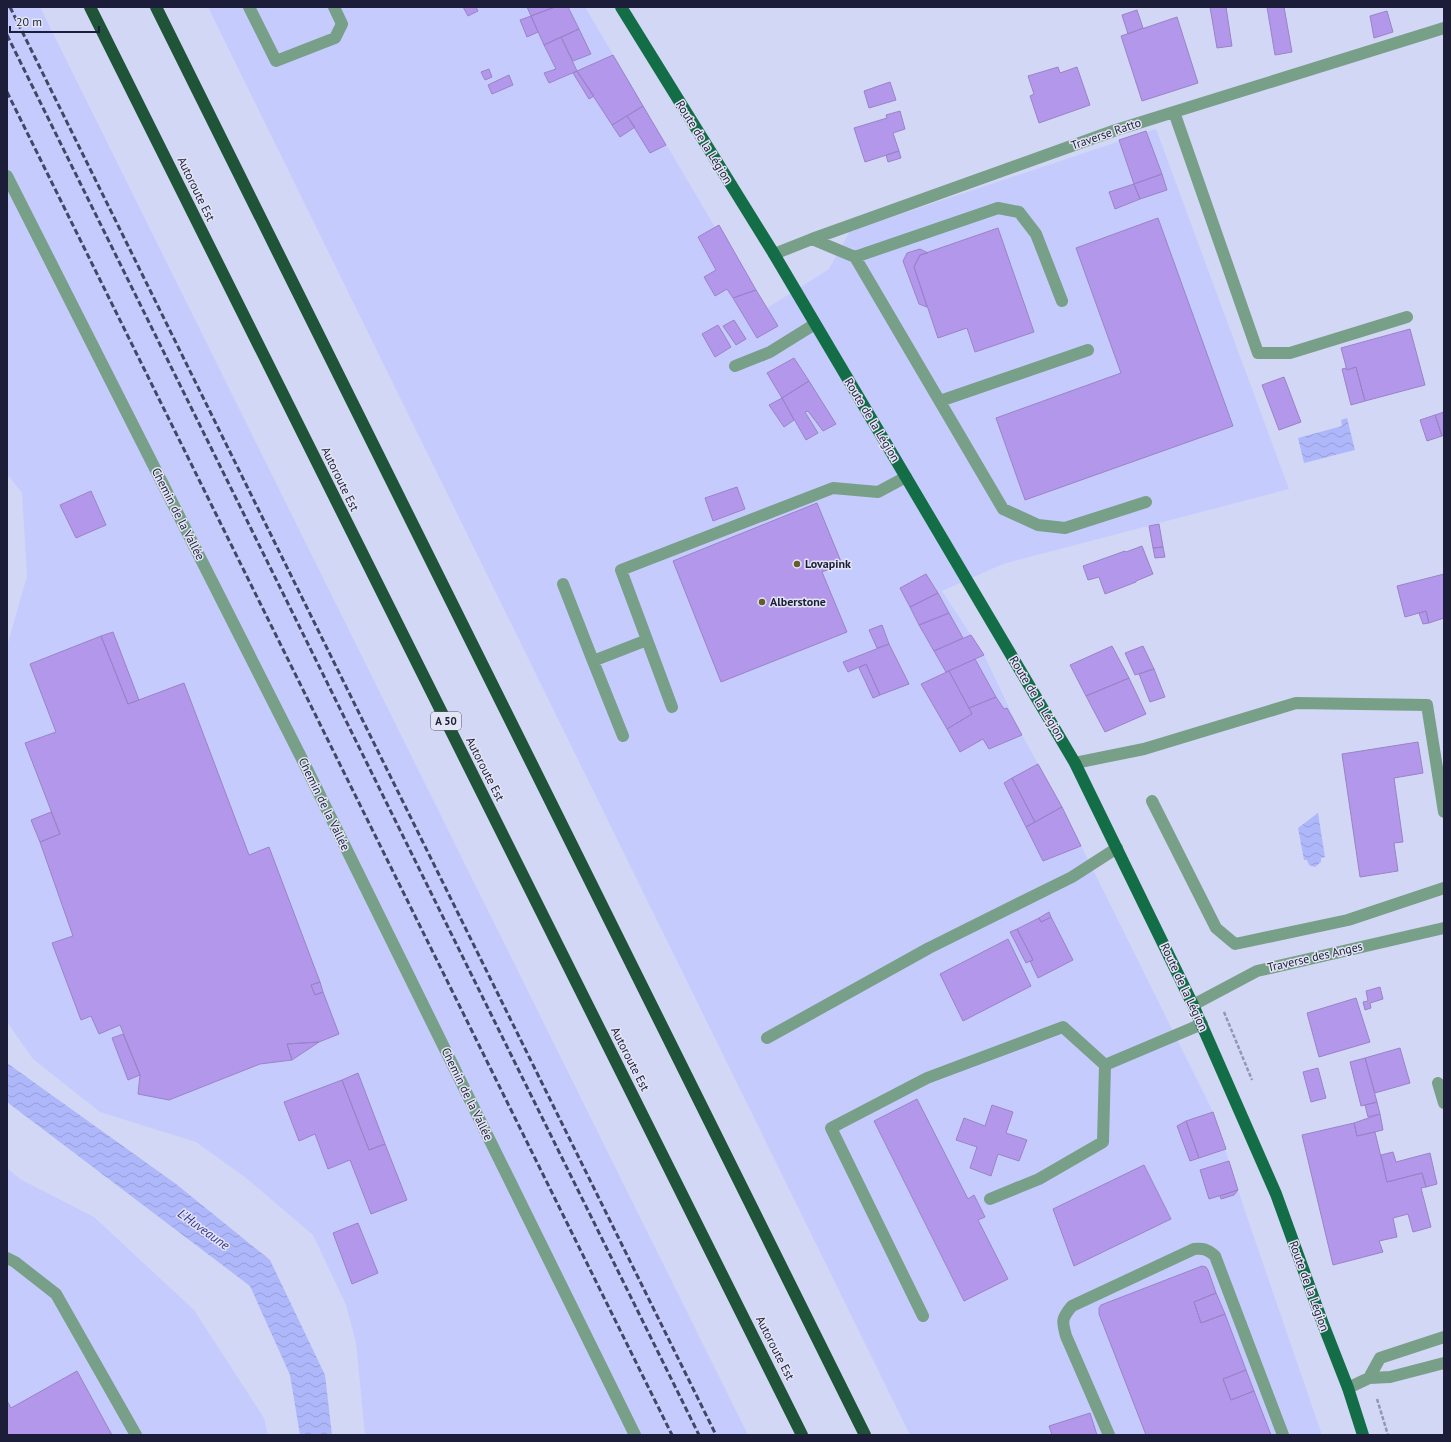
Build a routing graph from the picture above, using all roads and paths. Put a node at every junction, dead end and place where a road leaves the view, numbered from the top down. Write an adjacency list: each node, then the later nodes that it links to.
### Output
1 (90, 7): 46 (highway, Autoroute Est / A 50)
2 (156, 7): 47 (highway)
3 (249, 7): 4 (street)
4 (334, 7)
5 (621, 7): 10 (main road, Route de la Légion)
6 (1444, 28): 7 (street, Traverse Ratto)
7 (1174, 112): 9 (street, Traverse Ratto); 13 (street)
8 (7, 176): 45 (street, Chemin de la Vallée)
9 (812, 239): 10 (street, Traverse Ratto); 11 (street)
10 (774, 254): 14 (main road, Route de la Légion)
11 (855, 256): 12 (street); 17 (street)
12 (1062, 301)
13 (1407, 317)
14 (815, 324): 16 (street); 18 (main road, Route de la Légion)
15 (1088, 350): 17 (street)
16 (734, 366)
17 (940, 401): 19 (street)
18 (906, 477): 21 (street); 25 (main road, Route de la Légion)
19 (1146, 502)
20 (562, 584): 22 (street)
21 (647, 640): 22 (street); 23 (street)
22 (593, 662): 24 (street)
23 (672, 707)
24 (622, 736)
25 (1075, 763): 27 (street); 28 (main road, Route de la Légion)
26 (1152, 801): 29 (street)
27 (1444, 812)
28 (1117, 848): 31 (main road, Route de la Légion); 33 (street)
29 (1444, 888)
30 (1444, 928): 31 (street, Traverse des Anges)
31 (1193, 1005): 32 (main road, Route de la Légion)
32 (1202, 1024): 34 (street); 43 (main road, Route de la Légion)
33 (768, 1038)
34 (1105, 1065): 37 (street); 39 (street)
35 (1438, 1082): 36 (street)
36 (1444, 1103)
37 (990, 1199)
38 (7, 1258): 44 (street)
39 (923, 1316)
40 (1444, 1337): 42 (street)
41 (1444, 1363): 42 (street)
42 (1369, 1378): 43 (street)
43 (1348, 1388): 50 (main road, Route de la Légion)
44 (136, 1435)
45 (635, 1435)
46 (802, 1435)
47 (865, 1435)
48 (1109, 1435): 49 (street)
49 (1283, 1435)
50 (1363, 1435)

